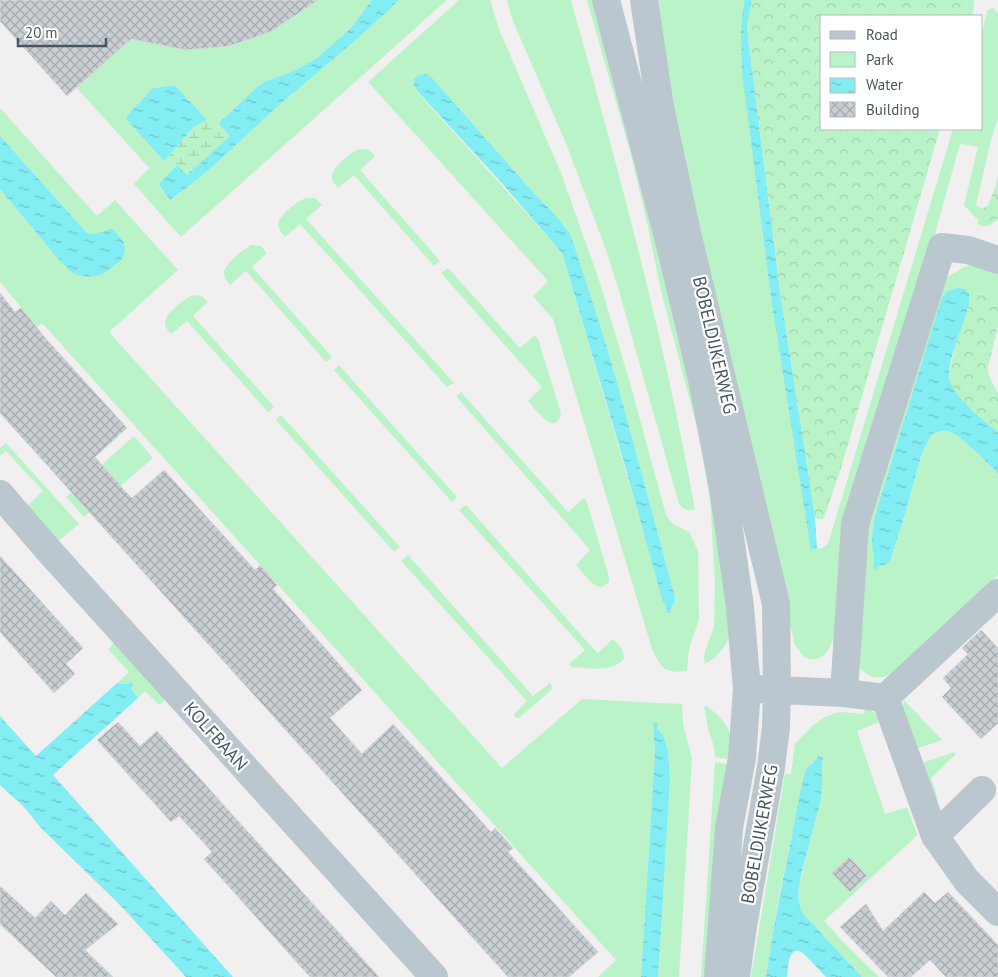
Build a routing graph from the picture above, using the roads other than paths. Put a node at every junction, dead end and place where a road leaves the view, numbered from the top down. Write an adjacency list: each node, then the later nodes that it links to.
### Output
1 (606, 0): 6 (street, BOBELDIJKERWEG)
2 (644, 0): 7 (street, BOBELDIJKERWEG)
3 (998, 260): 8 (street)
4 (0, 494): 13 (street, KOLFBAAN)
5 (998, 593): 9 (street)
6 (747, 689): 7 (street); 14 (street, BOBELDIJKERWEG)
7 (777, 690): 8 (street); 15 (street, BOBELDIJKERWEG)
8 (844, 693): 9 (street)
9 (885, 698): 11 (street)
10 (982, 790): 11 (street)
11 (934, 836): 12 (street)
12 (998, 912)
13 (434, 977)
14 (718, 977)
15 (736, 977)

